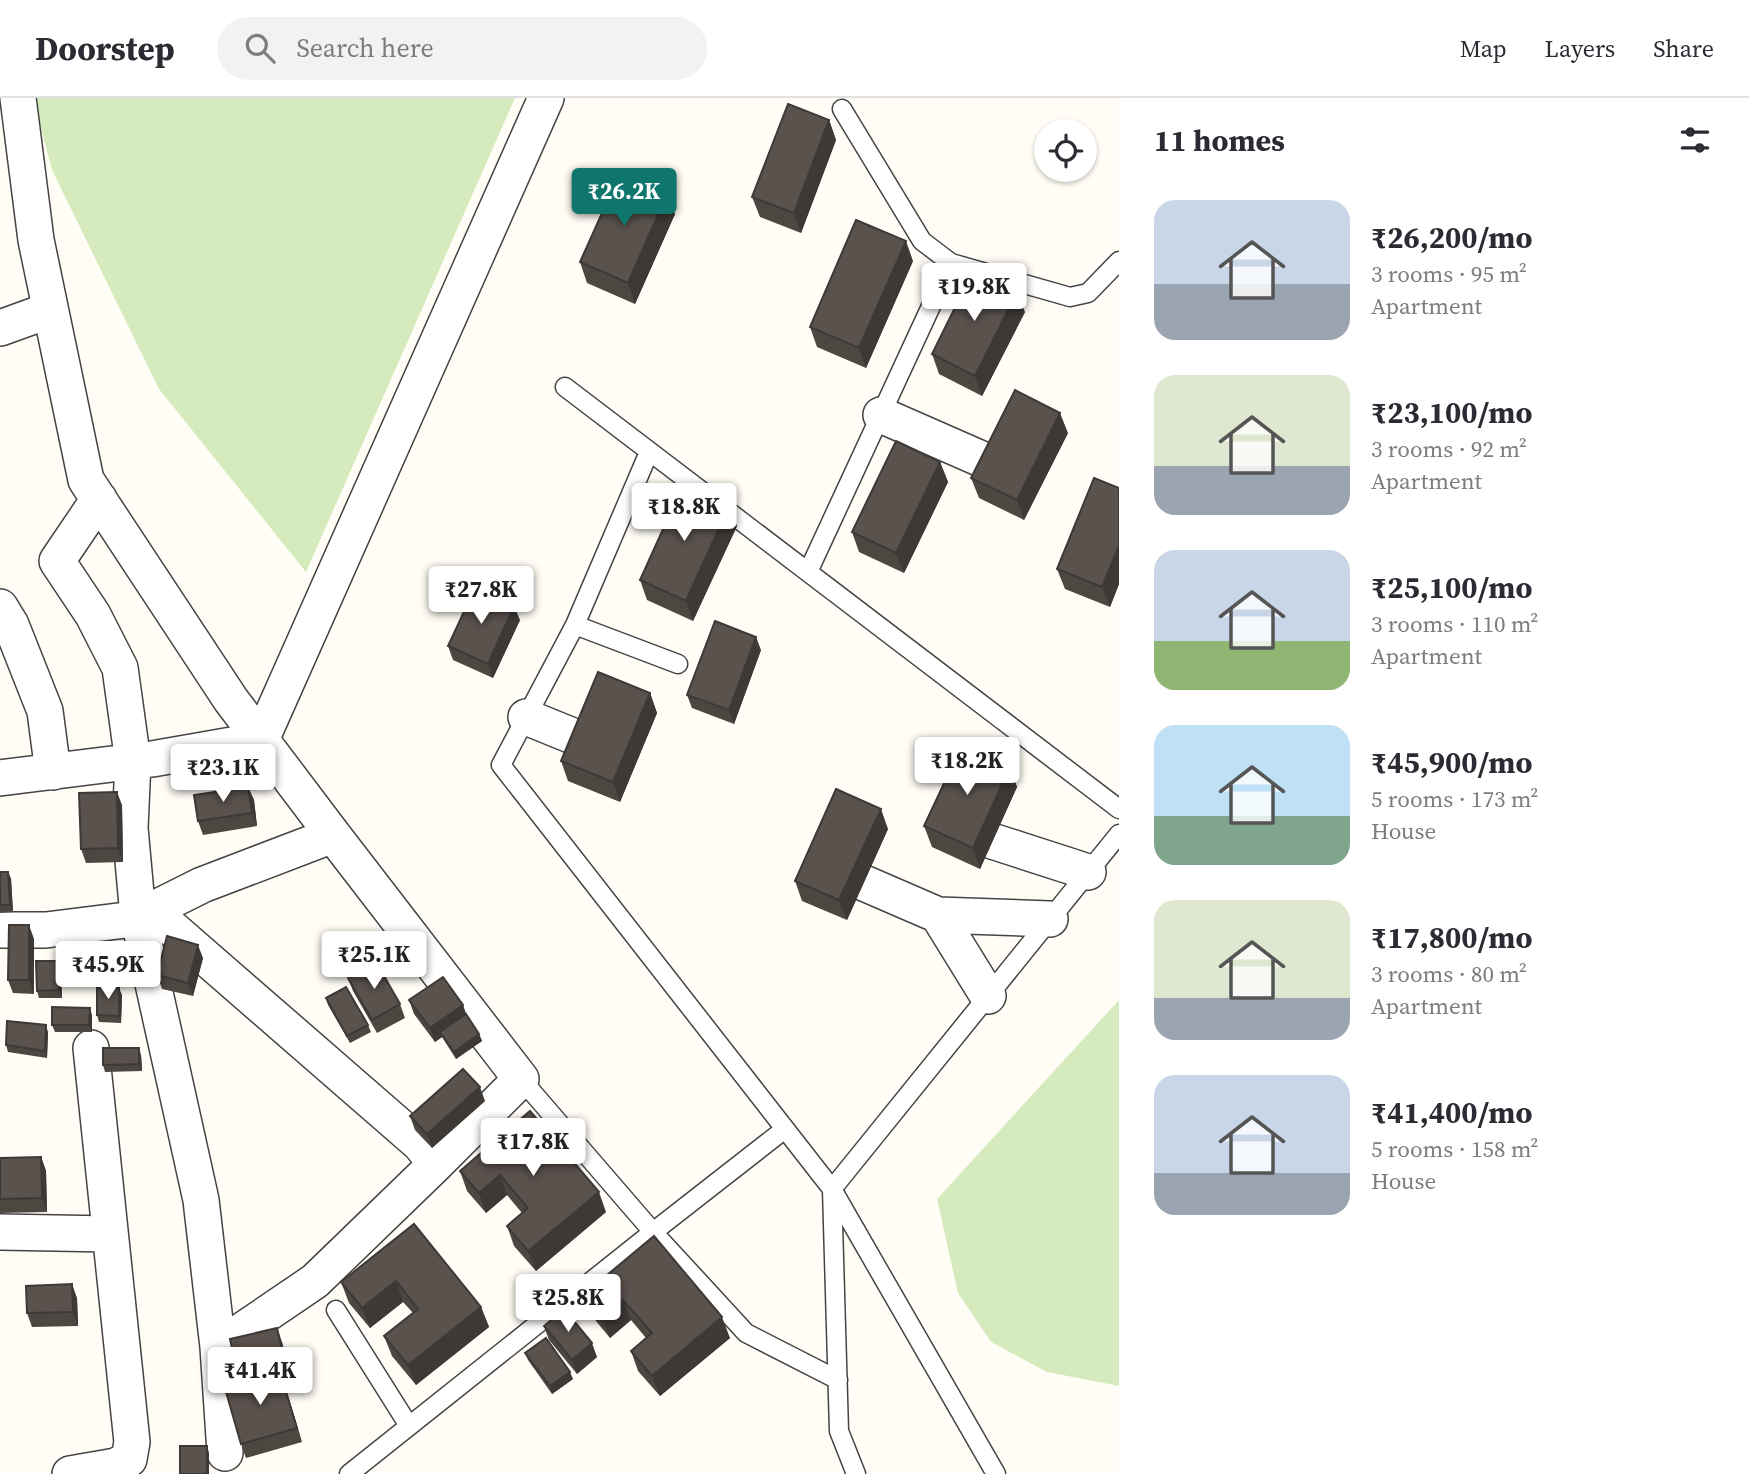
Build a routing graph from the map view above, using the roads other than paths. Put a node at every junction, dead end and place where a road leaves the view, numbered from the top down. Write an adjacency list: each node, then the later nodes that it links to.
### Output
1 (18, 98): 6 (street)
2 (546, 98): 18 (street)
3 (842, 109): 5 (lane)
4 (1119, 261): 5 (lane)
5 (951, 263): 9 (lane)
6 (50, 310): 7 (street); 12 (street)
7 (0, 328)
8 (565, 387): 10 (lane)
9 (881, 415): 11 (street); 13 (lane)
10 (649, 452): 13 (lane); 15 (lane)
11 (995, 465)
12 (99, 499): 18 (street); 20 (street)
13 (808, 572): 23 (lane)
14 (0, 607): 21 (street)
15 (575, 625): 16 (lane); 17 (lane)
16 (678, 664)
17 (526, 717): 19 (street); 36 (lane)
18 (261, 740): 20 (street); 25 (street)
19 (585, 741)
20 (132, 762): 21 (street); 29 (street)
21 (53, 772): 22 (street)
22 (0, 778)
23 (1119, 809)
24 (1119, 834): 27 (lane)
25 (333, 835): 29 (street); 35 (street)
26 (992, 841): 27 (street)
27 (1088, 872): 31 (lane)
28 (864, 883): 30 (street)
29 (145, 913): 32 (street); 37 (street); 43 (street)
30 (938, 915): 31 (street); 33 (street)
31 (1050, 919): 33 (lane)
32 (0, 930)
33 (988, 996): 38 (lane)
34 (91, 1048): 41 (street)
35 (522, 1079): 37 (street); 40 (lane)
36 (785, 1129): 38 (lane); 40 (lane)
37 (436, 1164): 43 (street)
38 (832, 1189): 44 (lane); 50 (lane)
39 (0, 1232): 41 (street)
40 (653, 1232): 44 (lane); 45 (lane)
41 (110, 1234): 47 (street)
42 (336, 1310): 45 (lane)
43 (218, 1347): 46 (street)
44 (838, 1380): 49 (lane)
45 (409, 1426): 48 (lane)
46 (225, 1453)
47 (70, 1474)
48 (349, 1474)
49 (856, 1474)
50 (996, 1474)

